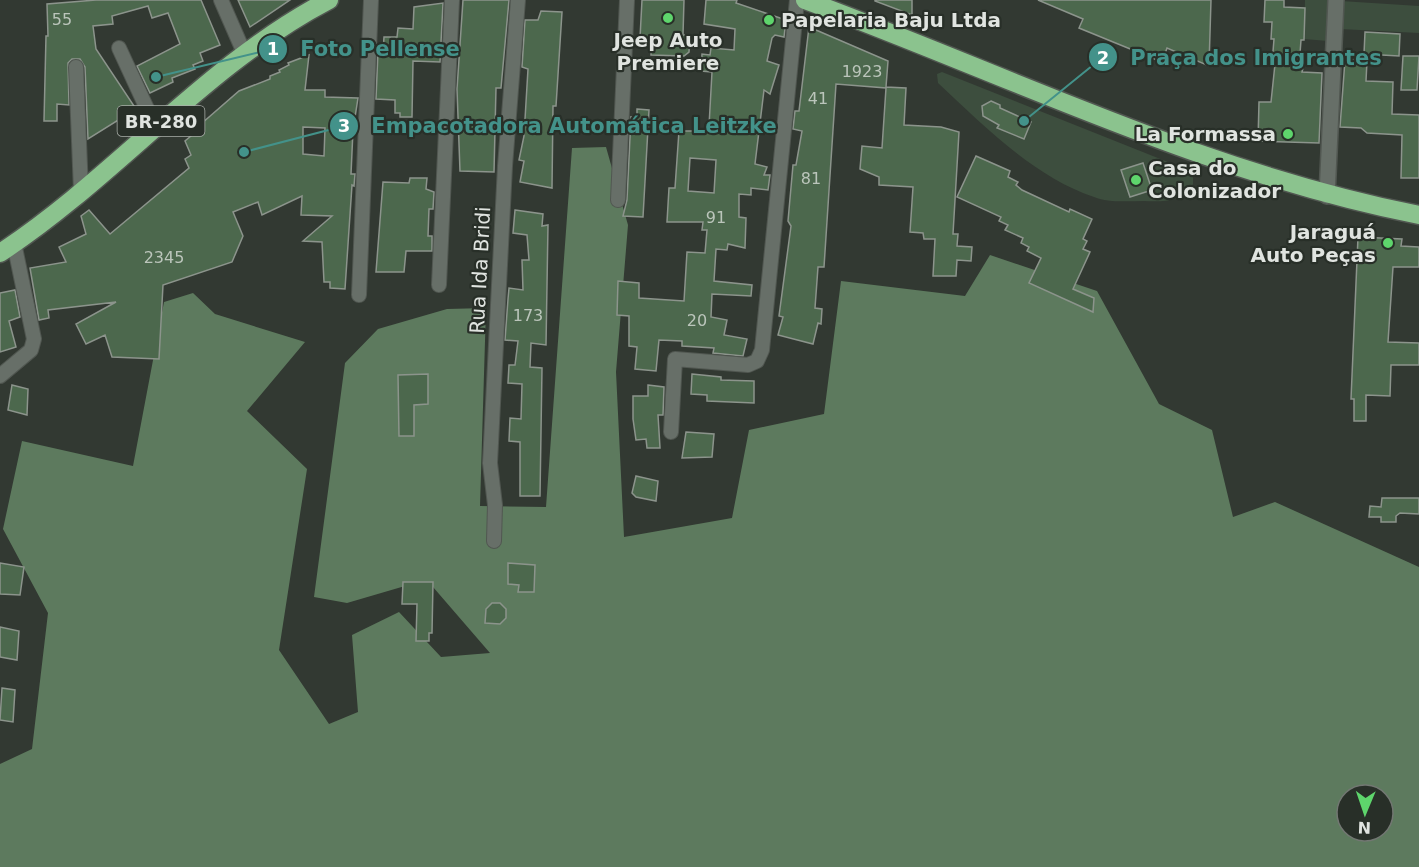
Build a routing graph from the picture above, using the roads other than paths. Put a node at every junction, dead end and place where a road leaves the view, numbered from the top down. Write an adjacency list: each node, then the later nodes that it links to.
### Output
1 (221, 0): 10 (street)
2 (329, 0): 10 (highway, BR-280)
3 (371, 0): 19 (street)
4 (452, 0): 18 (street)
5 (518, 0): 22 (street, Rua Ida Bridi)
6 (627, 0): 15 (street)
7 (1336, 0): 14 (street)
8 (808, 1): 14 (highway); 21 (street)
9 (119, 48): 12 (street)
10 (245, 55): 12 (highway, BR-280)
11 (76, 68): 13 (street)
12 (155, 126): 13 (highway, BR-280)
13 (81, 190): 17 (highway, BR-280)
14 (1327, 196): 16 (highway)
15 (618, 200)
16 (1419, 215)
17 (7, 248): 20 (street)
18 (439, 285)
19 (359, 295)
20 (0, 376)
21 (671, 432)
22 (494, 541)

